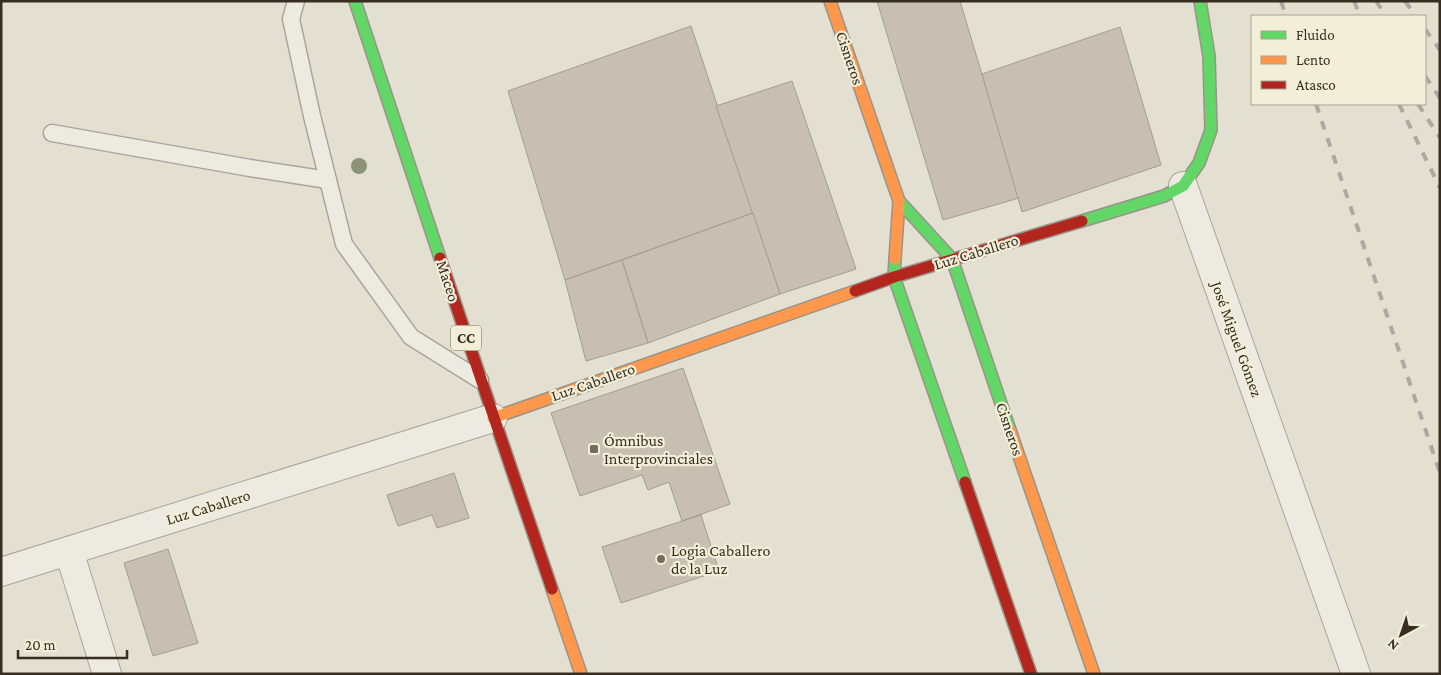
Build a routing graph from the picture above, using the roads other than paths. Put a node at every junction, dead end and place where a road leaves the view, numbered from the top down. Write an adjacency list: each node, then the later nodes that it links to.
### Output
1 (296, 1): 6 (lane)
2 (355, 1): 11 (main road, Maceo / CC)
3 (830, 1): 8 (main road, Cisneros)
4 (1200, 1): 7 (main road)
5 (52, 133): 6 (lane)
6 (328, 180): 11 (lane)
7 (1183, 186): 9 (main road, Luz Caballero); 19 (street, José Miguel Gómez)
8 (899, 201): 9 (main road, Cisneros); 10 (main road, Cisneros)
9 (952, 258): 10 (main road, Luz Caballero); 18 (main road, Cisneros)
10 (894, 277): 12 (main road, Luz Caballero); 17 (main road, Cisneros)
11 (481, 381): 12 (main road, Maceo / CC)
12 (493, 418): 13 (street, Luz Caballero); 16 (main road, Maceo / CC)
13 (69, 551): 14 (street, Luz Caballero); 15 (street)
14 (1, 572)
15 (108, 674)
16 (581, 674)
17 (1031, 674)
18 (1094, 674)
19 (1356, 674)

